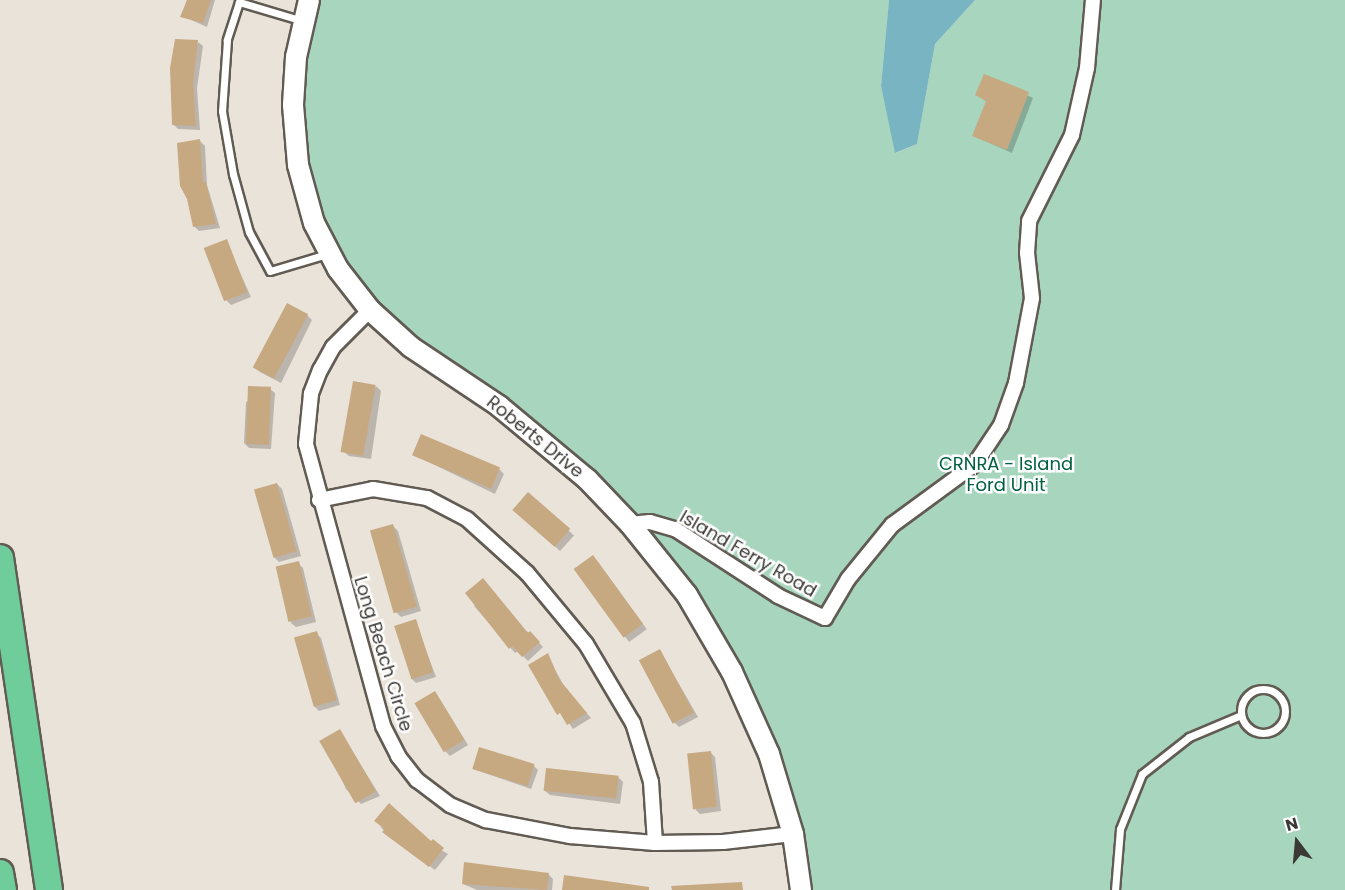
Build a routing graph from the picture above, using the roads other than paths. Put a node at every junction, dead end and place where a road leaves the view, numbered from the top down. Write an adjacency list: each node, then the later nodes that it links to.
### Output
1 (309, 0): 4 (street, Roberts Drive)
2 (1093, 0): 8 (street, Island Ferry Road)
3 (240, 1): 4 (lane); 5 (lane)
4 (303, 21): 5 (street, Roberts Drive)
5 (330, 254): 6 (street, Roberts Drive)
6 (370, 310): 7 (street, Long Beach Circle); 8 (street, Roberts Drive)
7 (319, 500): 12 (street); 12 (street, Long Beach Circle)
8 (630, 524): 11 (street, Roberts Drive)
9 (0, 558): 15 (highway)
10 (1241, 715): 10 (lane); 17 (lane)
11 (793, 834): 12 (street, Long Beach Circle); 16 (street, Roberts Drive)
12 (656, 843)
13 (0, 873): 14 (highway)
14 (3, 890)
15 (49, 890)
16 (801, 890)
17 (1115, 890)

